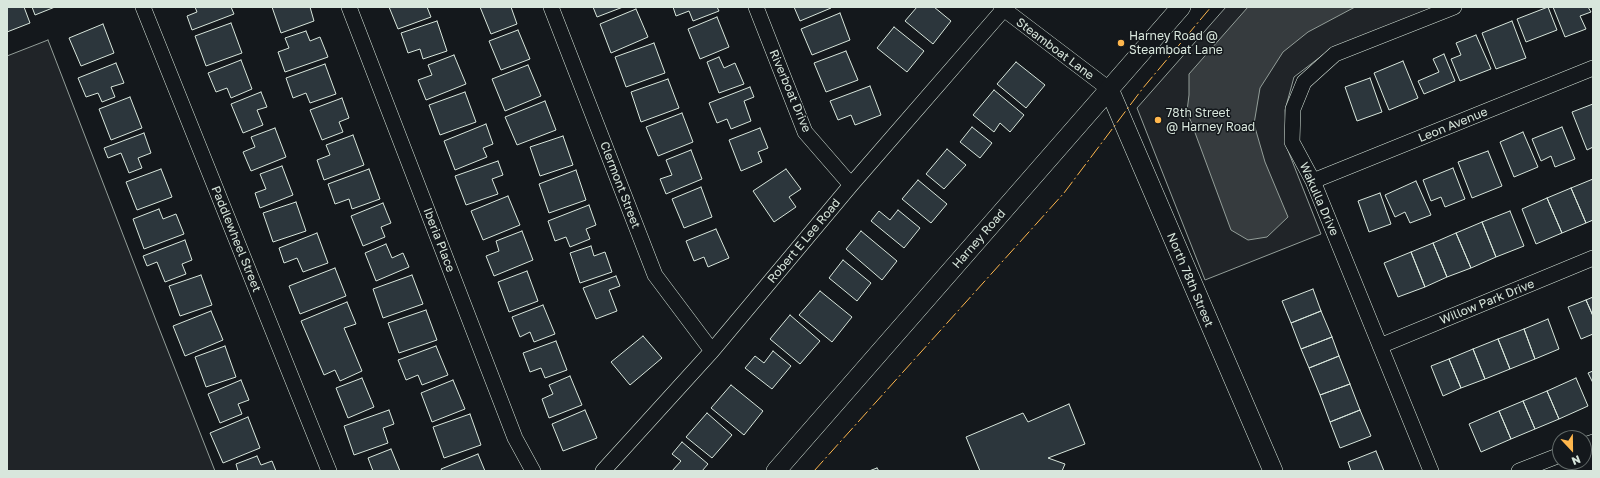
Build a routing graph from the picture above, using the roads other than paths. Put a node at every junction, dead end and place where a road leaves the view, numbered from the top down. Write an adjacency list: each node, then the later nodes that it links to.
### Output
1 (143, 7): 16 (street, Paddlewheel Street)
2 (349, 7): 17 (street, Iberia Place)
3 (551, 7): 14 (street, Clermont Street)
4 (756, 7): 11 (street, Riverboat Drive)
5 (1181, 7): 9 (street, Harney Road)
6 (1454, 7): 10 (street, Wakulla Drive)
7 (1002, 8): 9 (street, Steamboat Lane); 11 (street, Robert E Lee Road)
8 (1593, 68): 10 (street, Leon Avenue)
9 (1109, 89): 19 (street, Harney Road); 20 (street, North 78th Street)
10 (1313, 181): 13 (street, Wakulla Drive)
11 (851, 185): 14 (street, Robert E Lee Road)
12 (1593, 258): 13 (street, Willow Park Drive)
13 (1380, 346): 21 (street, Wakulla Drive)
14 (712, 351): 18 (street, Robert E Lee Road)
15 (1552, 458): 22 (street)
16 (329, 471)
17 (533, 471)
18 (602, 471)
19 (776, 471)
20 (1272, 471)
21 (1431, 471)
22 (1520, 471)

